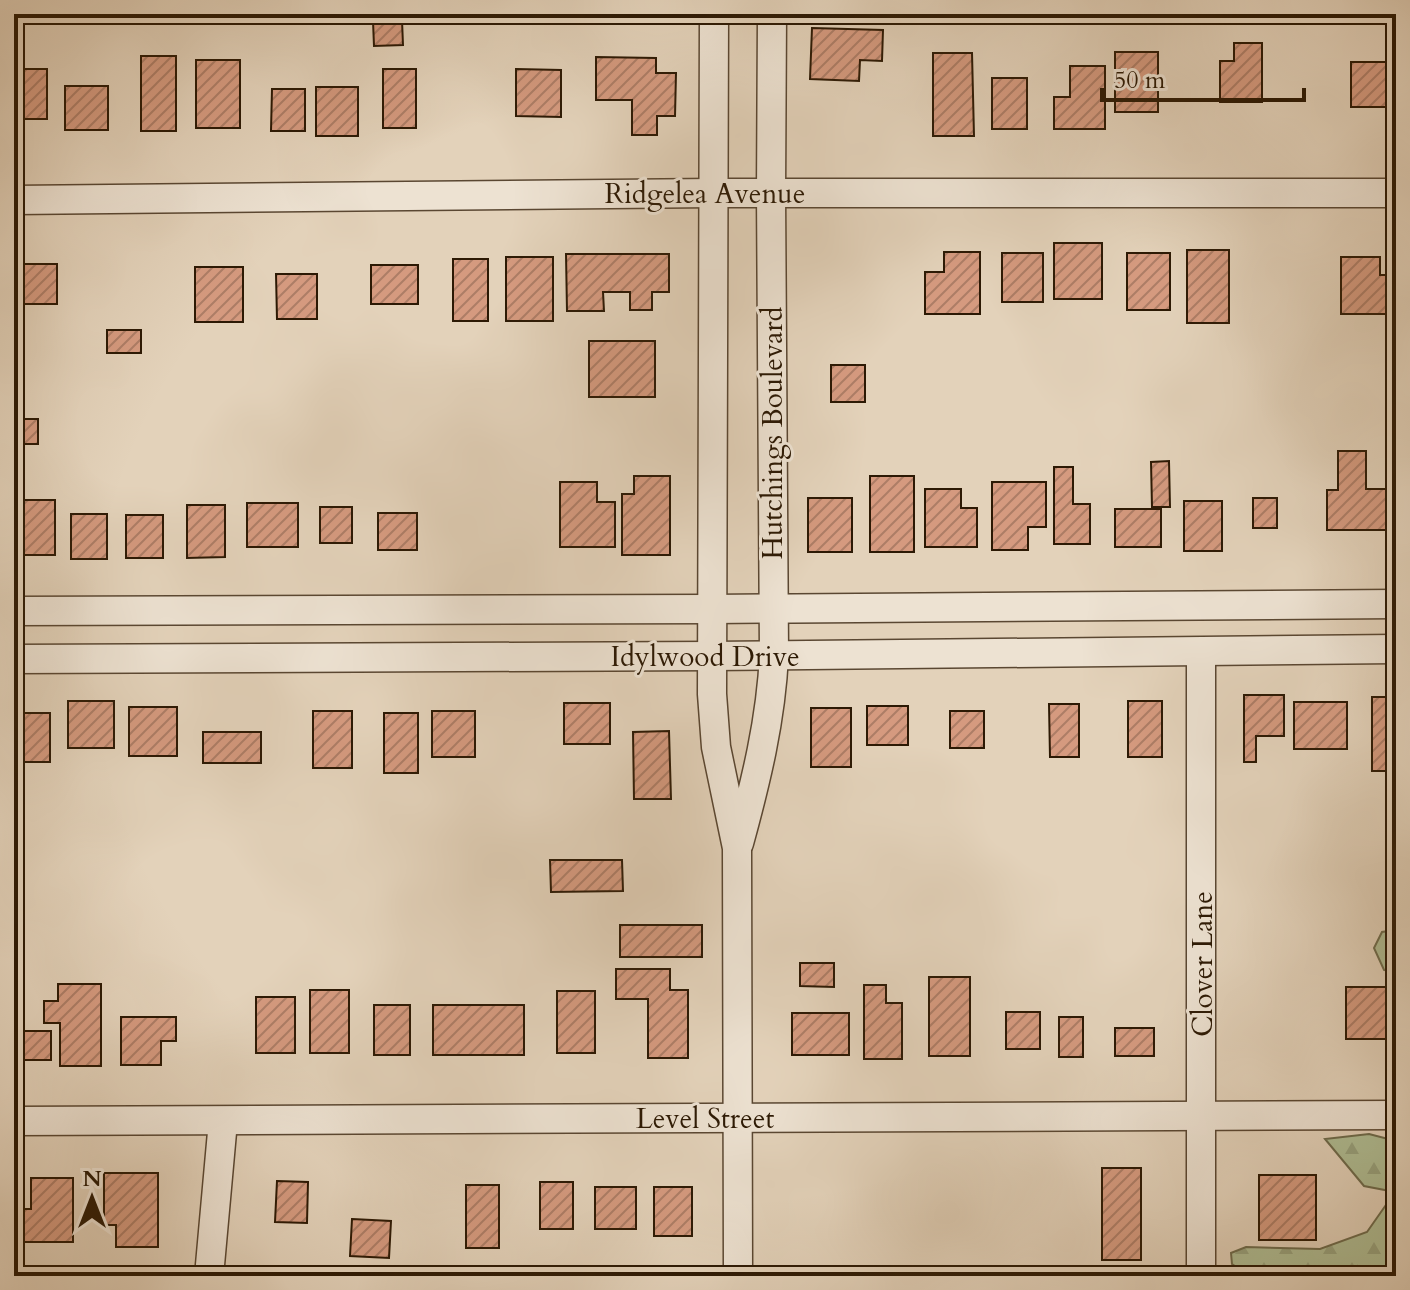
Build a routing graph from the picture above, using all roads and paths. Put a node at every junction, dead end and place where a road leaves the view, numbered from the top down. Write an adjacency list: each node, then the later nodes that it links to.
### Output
1 (714, 14): 3 (street, Hutchings Boulevard)
2 (772, 14): 4 (street, Hutchings Boulevard)
3 (714, 193): 4 (street, Ridgelea Avenue); 6 (street, Ridgelea Avenue); 8 (street, Hutchings Boulevard)
4 (771, 193): 5 (street, Ridgelea Avenue); 9 (street, Hutchings Boulevard)
5 (1396, 193)
6 (14, 200)
7 (1396, 604): 9 (street, Idylwood Drive)
8 (712, 609): 9 (street, Idylwood Drive); 10 (street, Idylwood Drive); 14 (street, Hutchings Boulevard)
9 (773, 609): 13 (street, Hutchings Boulevard)
10 (14, 611)
11 (1396, 649): 12 (street, Idylwood Drive)
12 (1201, 652): 13 (street, Idylwood Drive); 18 (street, Clover Lane)
13 (774, 655): 14 (street, Idylwood Drive); 16 (street, Hutchings Boulevard)
14 (712, 656): 15 (street, Idylwood Drive); 16 (street, Hutchings Boulevard)
15 (14, 659)
16 (737, 848): 19 (street, Hutchings Boulevard)
17 (1396, 1115): 18 (street, Level Street)
18 (1202, 1116): 19 (street, Level Street); 24 (street, Clover Lane)
19 (738, 1118): 21 (street, Level Street); 23 (street, Hutchings Boulevard)
20 (14, 1121): 21 (street, Level Street)
21 (223, 1121): 22 (street)
22 (209, 1276)
23 (738, 1276)
24 (1201, 1276)

